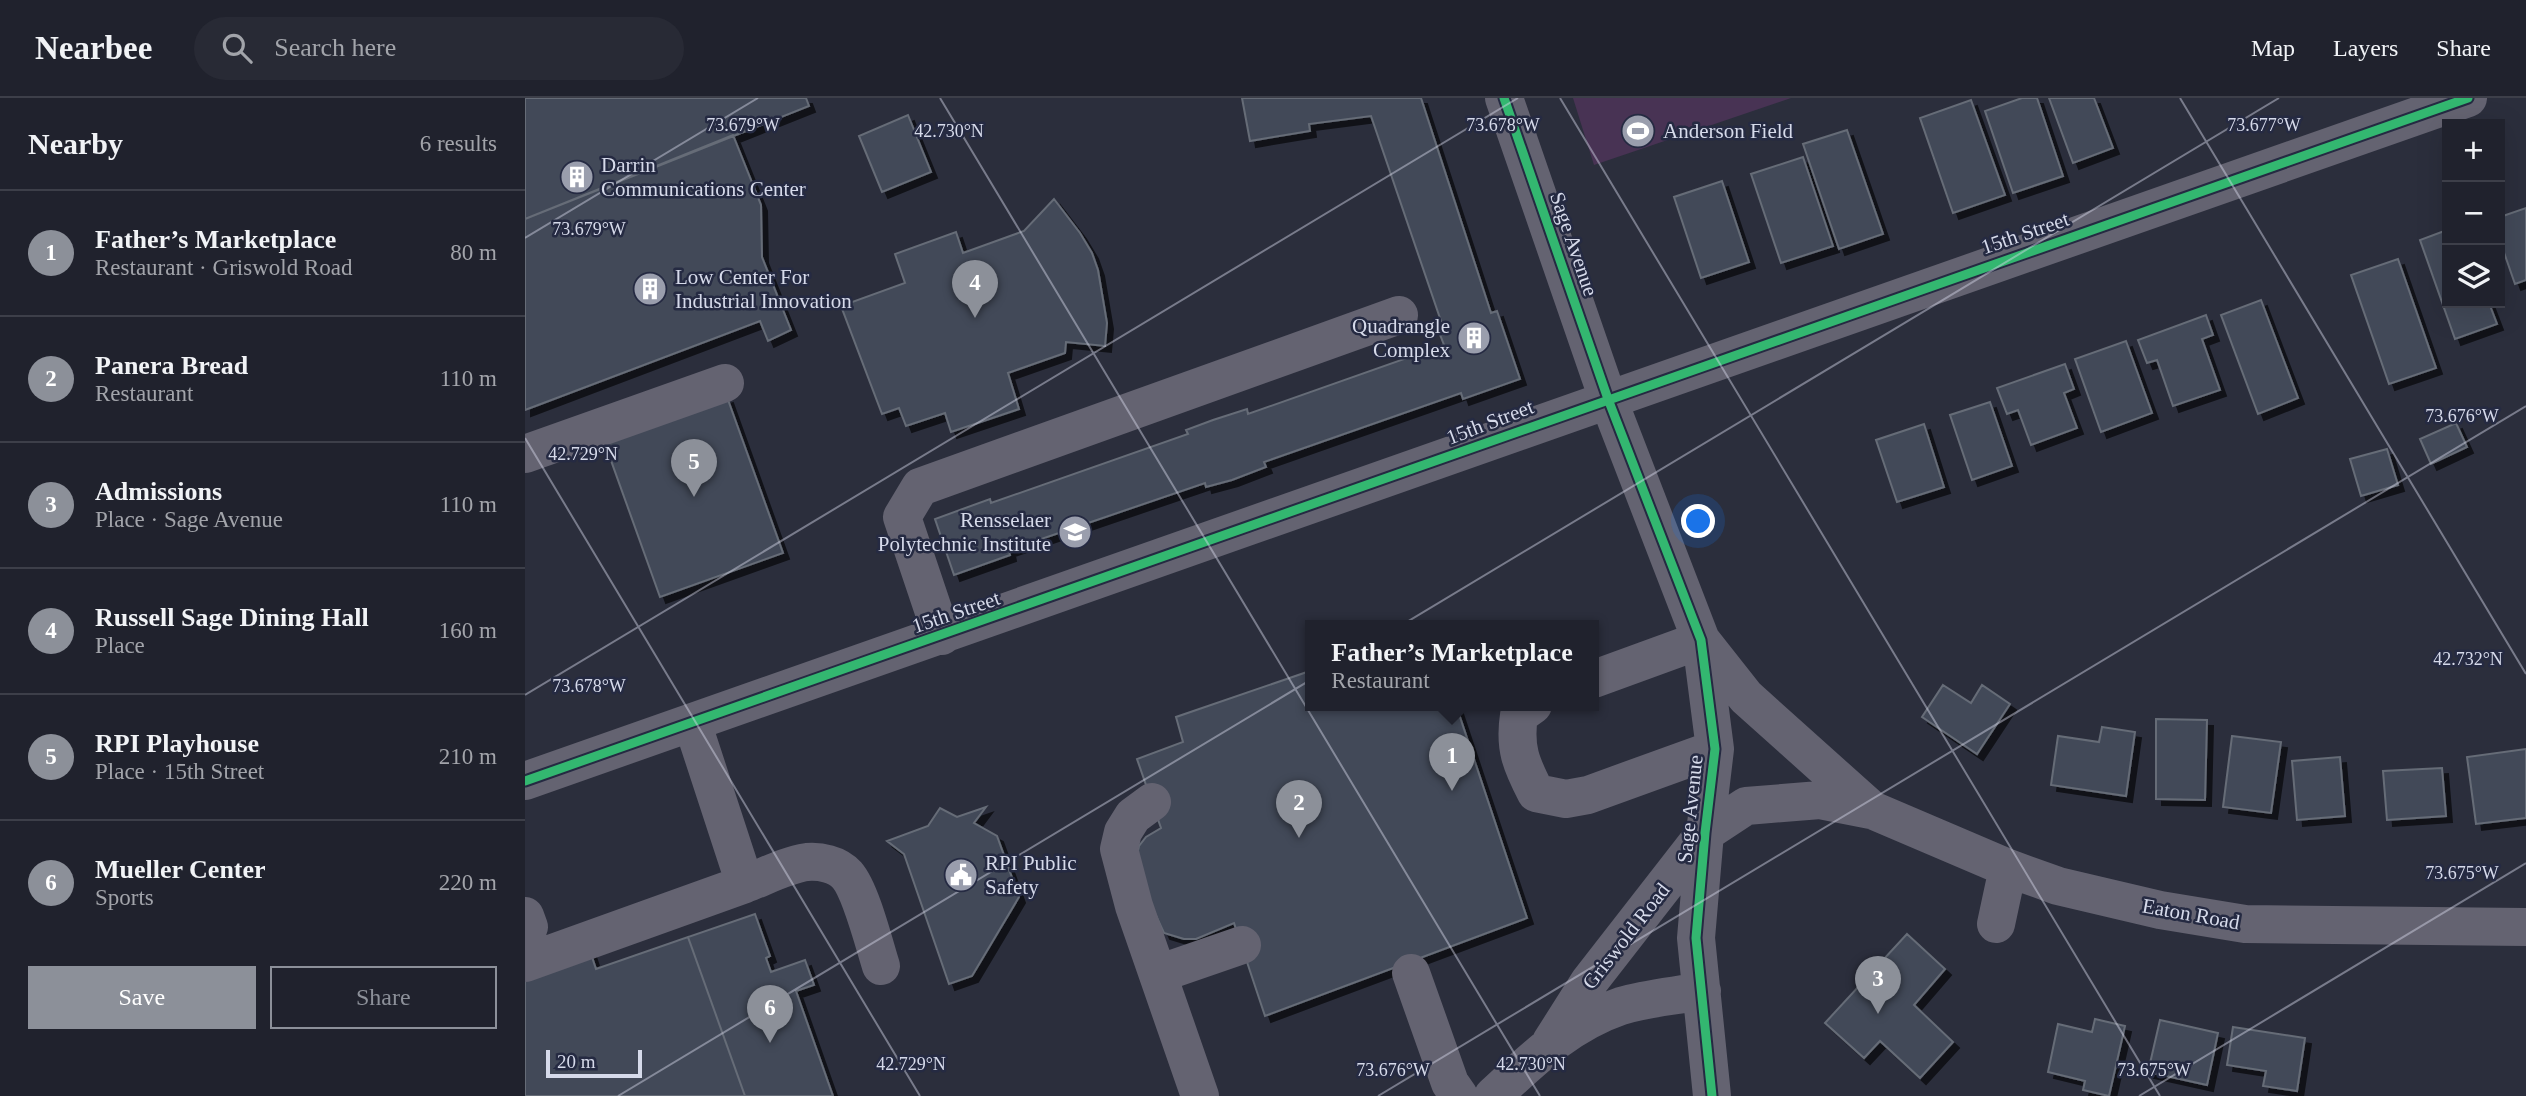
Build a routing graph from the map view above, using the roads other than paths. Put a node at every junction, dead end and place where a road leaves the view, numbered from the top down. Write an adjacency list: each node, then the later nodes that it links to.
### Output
1 (1504, 98): 5 (street, Sage Avenue)
2 (2468, 98): 5 (street, 15th Street)
3 (1399, 315): 7 (street)
4 (725, 383): 6 (street)
5 (1608, 399): 7 (street, 15th Street); 8 (street, Sage Avenue)
6 (525, 454)
7 (942, 636): 11 (street, 15th Street)
8 (1701, 640): 9 (street); 12 (street, Sage Avenue); 15 (street, Eaton Road)
9 (1599, 677)
10 (1525, 711): 12 (street)
11 (692, 722): 13 (street, 15th Street); 18 (street)
12 (1715, 749): 16 (street, Sage Avenue)
13 (525, 780)
14 (1152, 802): 24 (street)
15 (1872, 810): 16 (street, Eaton Road); 17 (street, Eaton Road)
16 (1705, 833): 26 (street, Sage Avenue); 27 (street, Griswold Road)
17 (2008, 868): 19 (street); 20 (street, Eaton Road)
18 (745, 884): 21 (street); 23 (street)
19 (1996, 924)
20 (2526, 927)
21 (526, 935)
22 (1242, 945): 24 (street)
23 (881, 966)
24 (1158, 974): 28 (street)
25 (1411, 974): 29 (street)
26 (1702, 991): 27 (street, Griswold Road); 31 (street, Sage Avenue)
27 (1551, 1042): 30 (street, Griswold Road)
28 (1200, 1096)
29 (1459, 1096)
30 (1493, 1096)
31 (1712, 1096)

